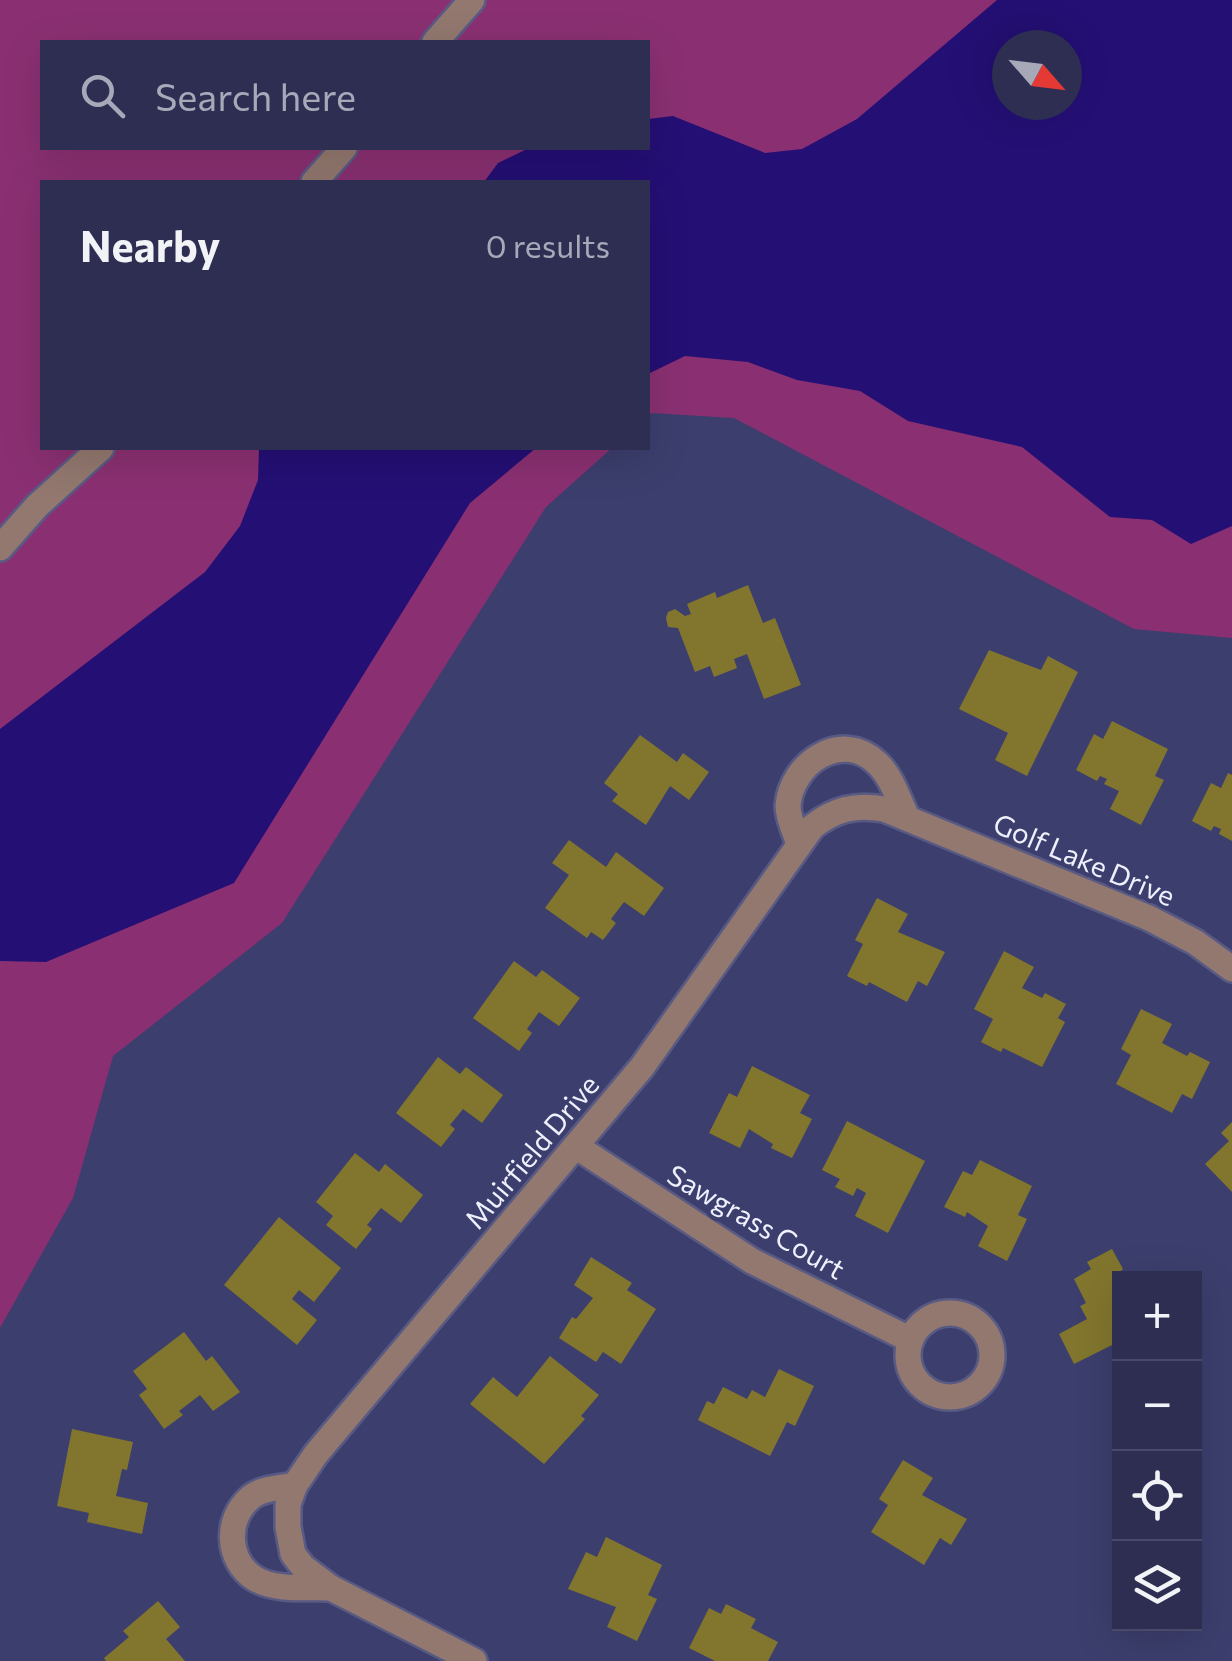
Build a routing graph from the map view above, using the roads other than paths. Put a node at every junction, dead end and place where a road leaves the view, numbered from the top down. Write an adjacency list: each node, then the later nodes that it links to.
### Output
1 (472, 0): 2 (street)
2 (438, 40)
3 (342, 150): 4 (street)
4 (316, 180)
5 (99, 450): 6 (street)
6 (0, 548)
7 (907, 817): 8 (street, Muirfield Drive); 8 (street); 9 (street, Golf Lake Drive)
8 (798, 844): 10 (street, Muirfield Drive)
9 (1232, 969)
10 (577, 1147): 11 (street, Sawgrass Court); 12 (street, Muirfield Drive)
11 (911, 1340)
12 (295, 1486): 13 (street); 13 (street)
13 (330, 1588): 14 (street)
14 (474, 1661)

